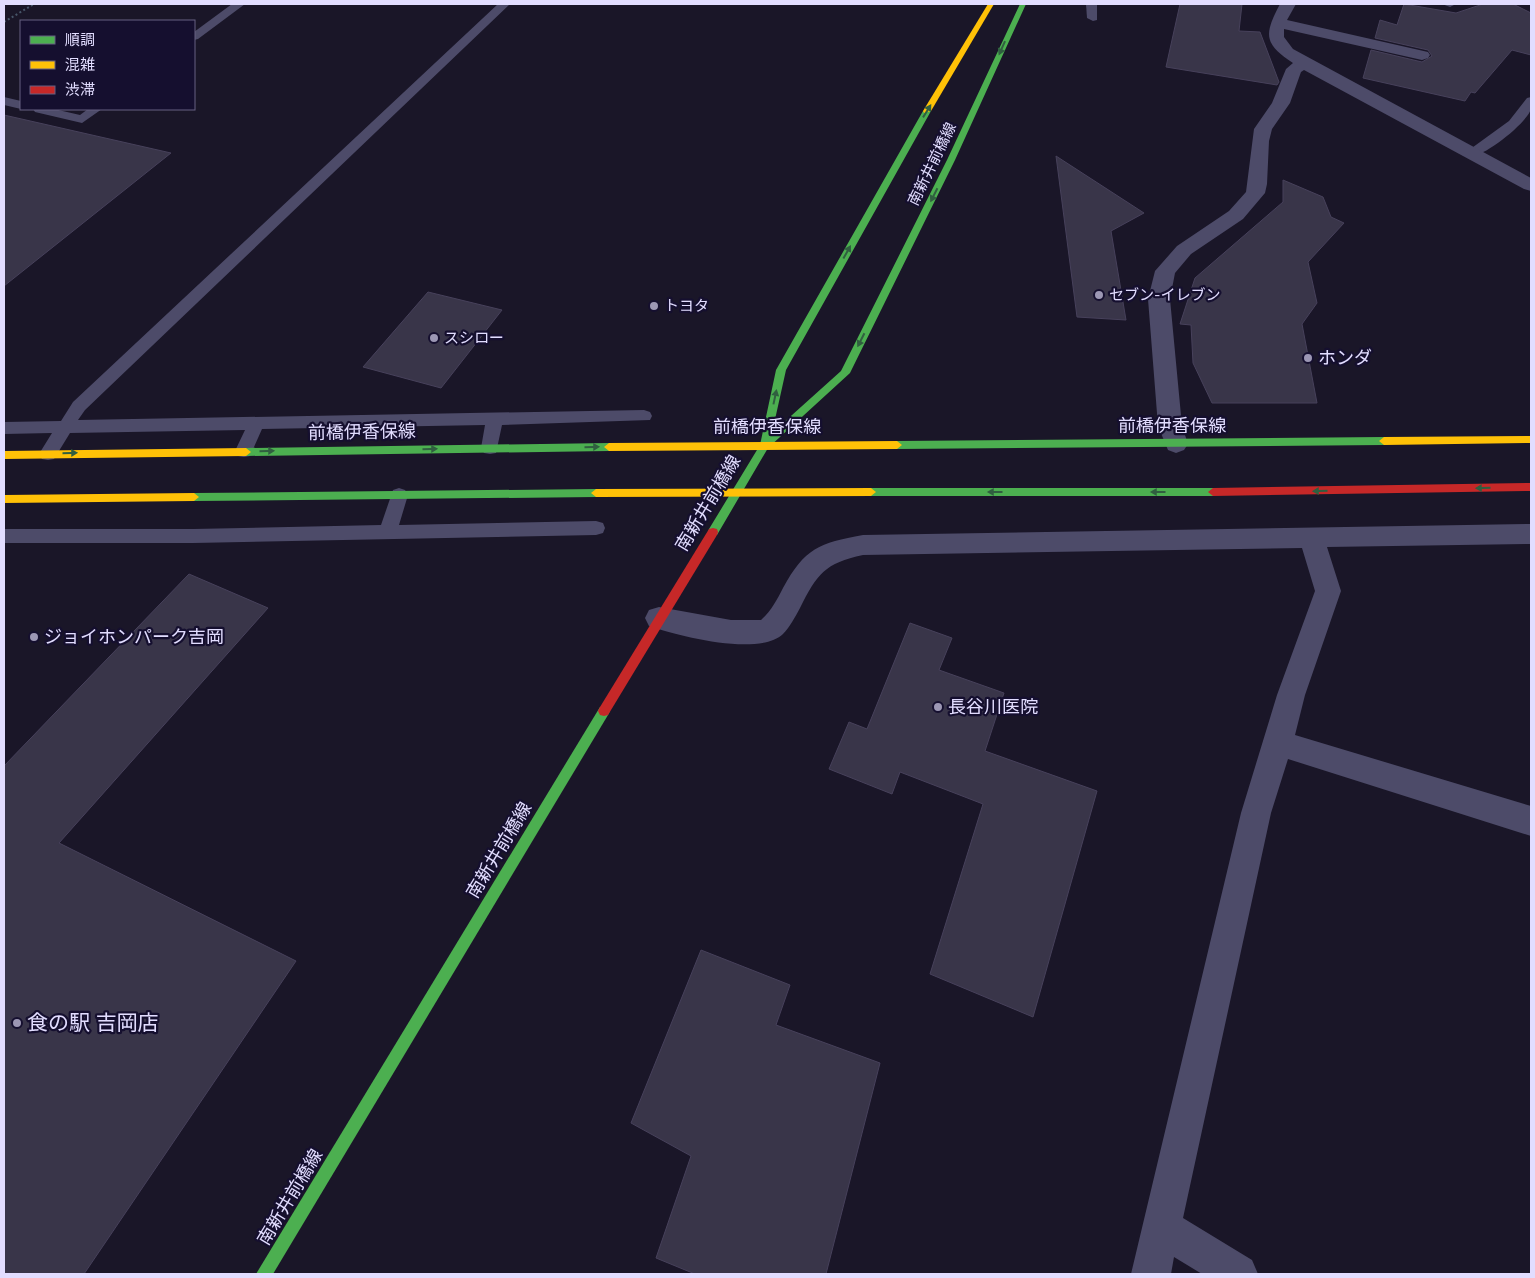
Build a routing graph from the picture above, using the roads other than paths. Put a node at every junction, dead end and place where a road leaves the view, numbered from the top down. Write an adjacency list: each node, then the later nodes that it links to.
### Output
1 (239, 4): 9 (lane)
2 (504, 4): 22 (lane)
3 (992, 4): 25 (main road, 南新井前橋線, one-way to 3)
4 (1023, 4): 25 (main road, 南新井前橋線, one-way to 25)
5 (1091, 4): 8 (lane)
6 (1268, 4): 7 (street)
7 (1284, 11): 10 (street); 11 (street)
8 (1093, 18)
9 (195, 36)
10 (1422, 56)
11 (1304, 63): 17 (street); 26 (street)
12 (4, 101): 14 (lane)
13 (1531, 101): 17 (lane)
14 (20, 105)
15 (43, 110): 16 (lane)
16 (95, 110)
17 (1474, 153): 18 (street)
18 (1531, 185)
19 (644, 416): 20 (lane)
20 (494, 418): 21 (lane); 27 (lane)
21 (256, 423): 22 (lane); 28 (lane)
22 (65, 427): 23 (lane); 29 (lane)
23 (4, 428)
24 (1531, 439): 26 (main road, 前橋伊香保線)
25 (765, 444): 26 (main road, 前橋伊香保線); 27 (main road, 前橋伊香保線, one-way to 25); 32 (main road, 南新井前橋線)
26 (1176, 444)
27 (490, 448): 28 (main road, 前橋伊香保線, one-way to 27)
28 (244, 451): 29 (main road, 前橋伊香保線, one-way to 28)
29 (48, 454): 30 (main road, 前橋伊香保線)
30 (4, 455)
31 (1531, 487): 32 (main road, one-way to 32)
32 (734, 492): 33 (main road); 40 (main road, 南新井前橋線)
33 (399, 495): 34 (main road); 36 (lane)
34 (4, 500)
35 (596, 528): 36 (lane)
36 (388, 532): 38 (lane)
37 (1531, 534): 39 (street)
38 (4, 536)
39 (1311, 537): 40 (street); 41 (street)
40 (659, 618): 44 (main road, 南新井前橋線)
41 (1278, 743): 42 (street); 43 (street)
42 (1531, 821)
43 (1161, 1227): 45 (street); 46 (street)
44 (264, 1274)
45 (1151, 1274)
46 (1238, 1274)

